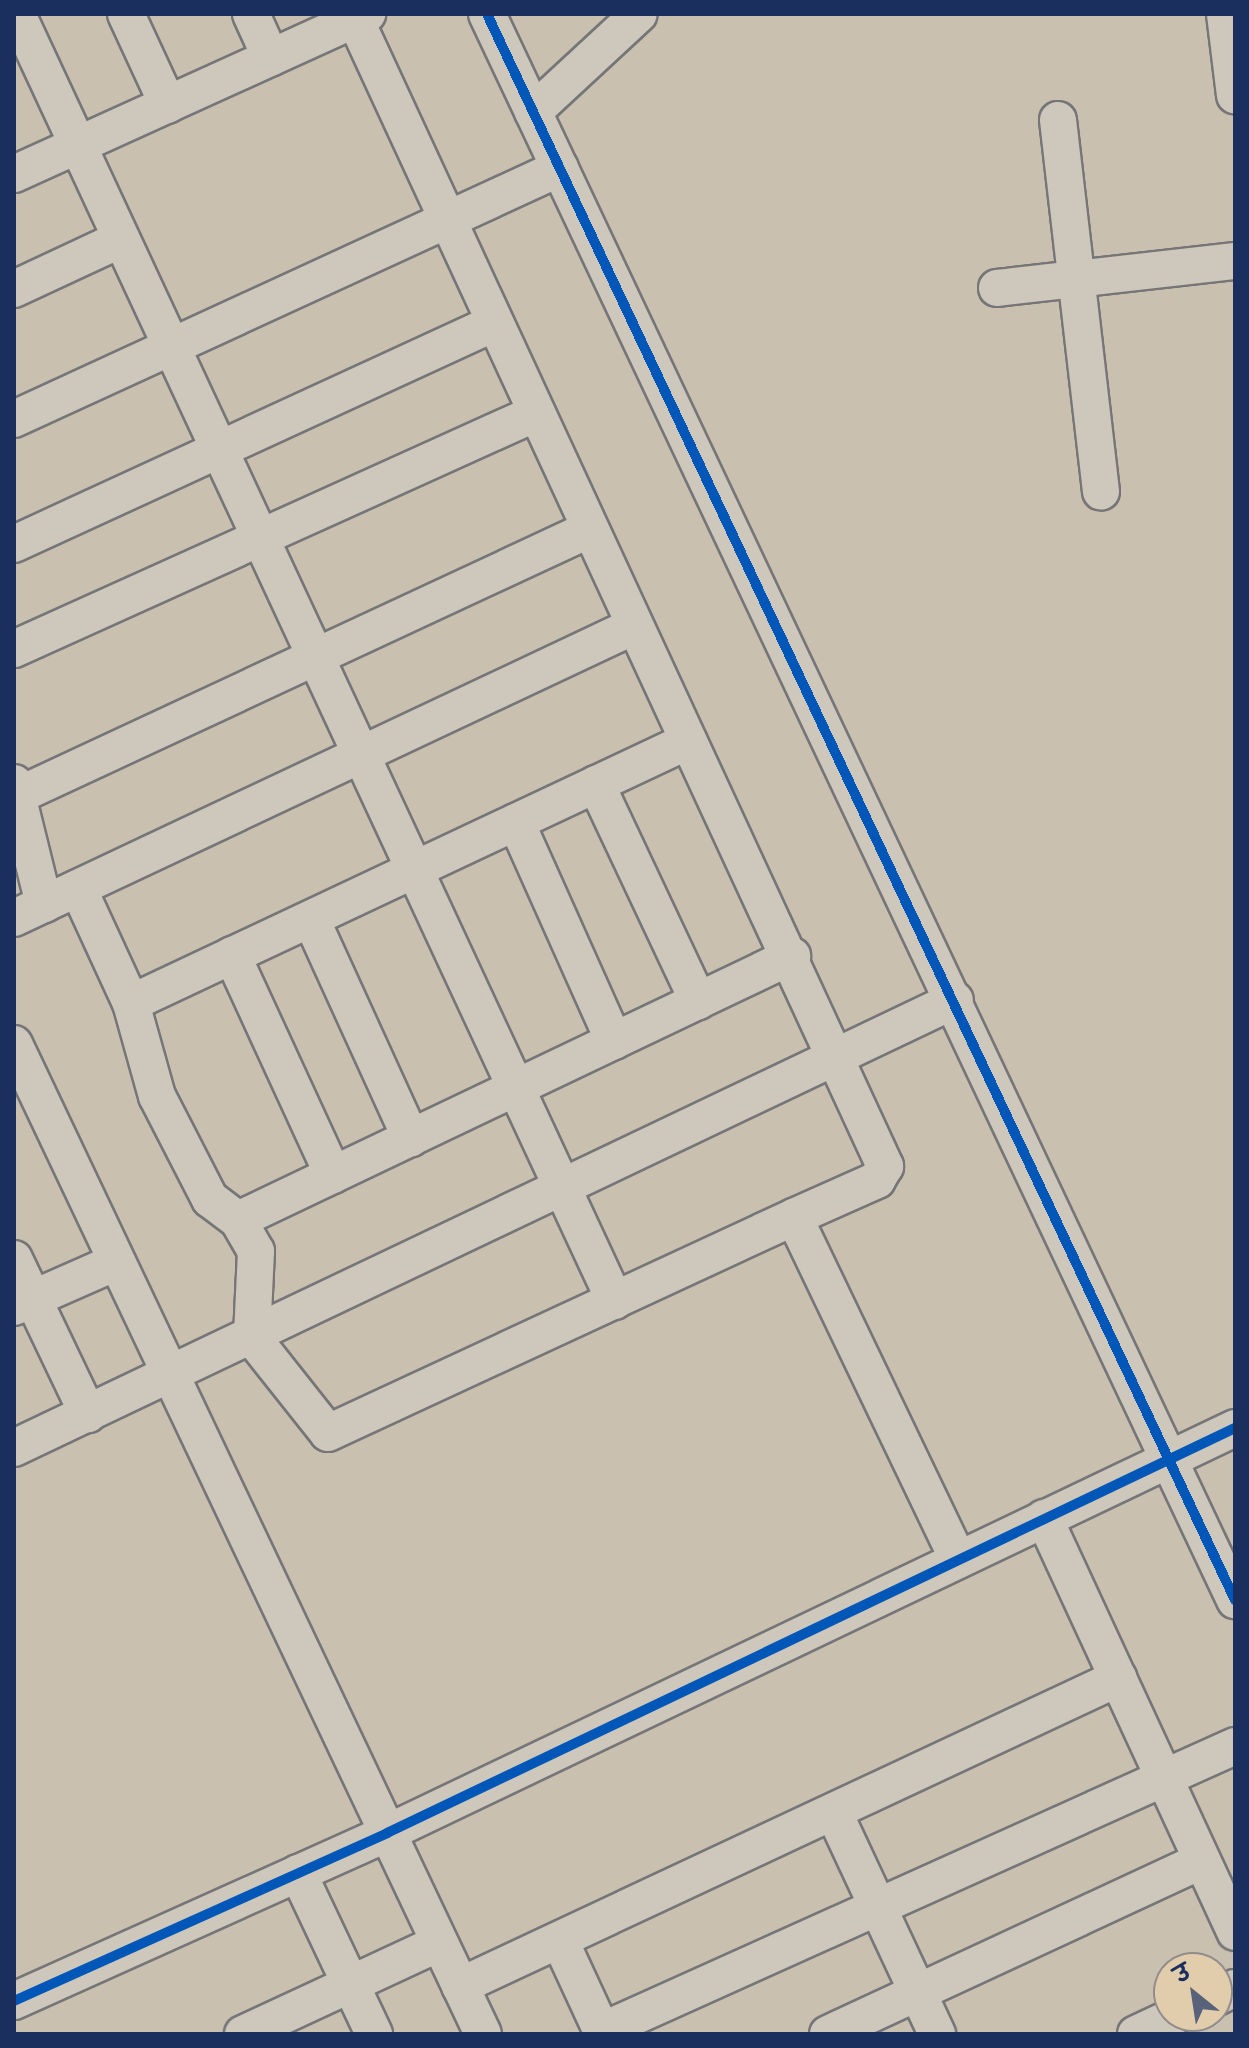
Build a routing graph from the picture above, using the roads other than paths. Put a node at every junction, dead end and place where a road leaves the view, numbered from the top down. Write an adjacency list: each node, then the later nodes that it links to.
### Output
1 (17, 14): 13 (street)
2 (126, 14): 10 (street)
3 (251, 14): 8 (street)
4 (487, 14): 11 (street)
5 (639, 14): 11 (street)
6 (1225, 14): 9 (street)
7 (361, 17): 8 (street); 16 (street)
8 (271, 58): 10 (street)
9 (1235, 95)
10 (168, 105): 13 (street)
11 (533, 112): 14 (street)
12 (1058, 120): 19 (street)
13 (78, 145): 15 (street); 17 (street)
14 (560, 168): 16 (street); 45 (street)
15 (14, 174)
16 (444, 222): 22 (street); 23 (street)
17 (121, 239): 21 (street); 23 (street)
18 (1235, 261): 19 (street)
19 (1076, 279): 20 (street); 27 (street)
20 (997, 288)
21 (14, 289)
22 (492, 324): 24 (street); 26 (street)
23 (172, 346): 25 (street); 26 (street)
24 (534, 414): 28 (street); 29 (street)
25 (14, 419)
26 (220, 449): 29 (street); 30 (street)
27 (1101, 492)
28 (588, 530): 31 (street); 33 (street)
29 (260, 538): 32 (street); 33 (street)
30 (14, 544)
31 (634, 626): 34 (street); 35 (street)
32 (14, 649)
33 (316, 657): 35 (street); 37 (street)
34 (688, 741): 36 (street); 44 (street)
35 (361, 755): 39 (street); 40 (street)
36 (596, 784): 38 (street); 46 (street)
37 (17, 789): 41 (street)
38 (516, 822): 39 (street); 48 (street)
39 (415, 870): 42 (street); 51 (street)
40 (78, 888): 41 (street); 47 (street)
41 (29, 911)
42 (311, 919): 43 (street); 52 (street)
43 (232, 955): 47 (street); 53 (street)
44 (792, 956): 46 (street); 50 (street)
45 (955, 1000): 50 (street); 66 (street)
46 (698, 1001): 48 (street)
47 (131, 1003): 56 (street)
48 (614, 1041): 51 (street)
49 (14, 1044): 58 (street)
50 (839, 1056): 54 (street); 55 (street)
51 (516, 1087): 52 (street); 54 (street)
52 (411, 1138): 53 (street)
53 (333, 1175): 56 (street)
54 (563, 1188): 59 (street); 61 (street)
55 (794, 1217): 59 (street); 68 (street)
56 (238, 1220): 61 (street)
57 (14, 1259): 60 (street)
58 (116, 1262): 60 (street); 62 (street)
59 (615, 1301): 61 (street)
60 (23, 1303): 63 (street)
61 (252, 1337): 62 (street)
62 (170, 1376): 63 (street); 74 (street)
63 (88, 1414): 65 (street)
64 (1235, 1428): 66 (street)
65 (14, 1448)
66 (1169, 1459): 67 (street); 69 (street)
67 (1044, 1518): 68 (street); 70 (street)
68 (958, 1560): 74 (street)
69 (1235, 1600)
70 (1118, 1678): 72 (street); 73 (street)
71 (1235, 1746): 72 (street)
72 (1165, 1773): 75 (street); 77 (street)
73 (834, 1813): 77 (street); 80 (street)
74 (387, 1833): 76 (street); 79 (street)
75 (1202, 1860): 78 (street); 83 (street)
76 (298, 1873): 81 (street); 84 (street)
77 (876, 1905): 83 (street); 85 (street)
78 (1235, 1932)
79 (439, 1943): 81 (street); 82 (street)
80 (561, 1943): 82 (street); 85 (street)
81 (351, 1985): 86 (street); 87 (street)
82 (460, 1986): 88 (street)
83 (918, 1993): 89 (street); 90 (street)
84 (14, 2001)
85 (603, 2032)
86 (243, 2034)
87 (374, 2034)
88 (483, 2034)
89 (828, 2034)
90 (937, 2034)

